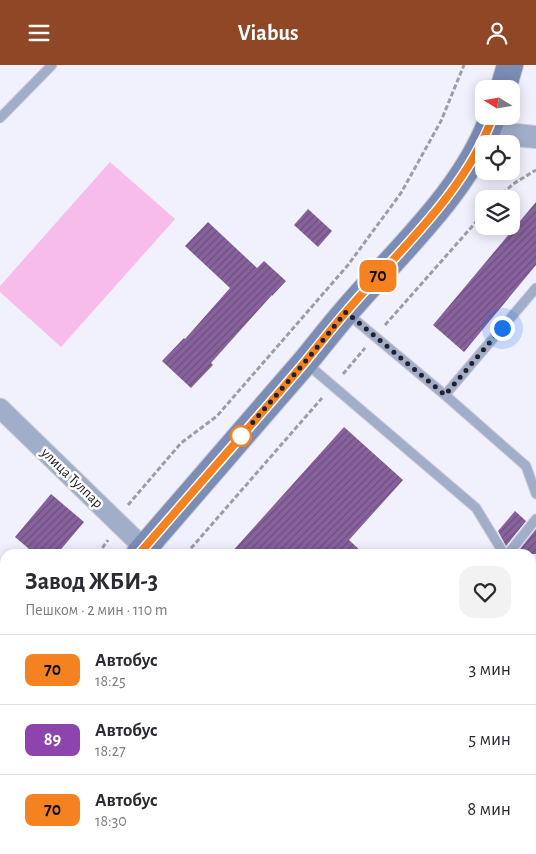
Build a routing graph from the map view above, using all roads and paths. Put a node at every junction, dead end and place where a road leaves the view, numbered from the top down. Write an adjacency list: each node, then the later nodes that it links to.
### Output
1 (52, 65): 5 (lane)
2 (464, 65): 18 (path)
3 (510, 65): 4 (main road)
4 (505, 80)
5 (0, 118)
6 (489, 125): 12 (main road)
7 (494, 125): 8 (street)
8 (536, 137)
9 (536, 170): 10 (path)
10 (507, 190)
11 (536, 288): 14 (lane)
12 (346, 312): 13 (main road); 14 (lane)
13 (305, 362): 21 (main road); 22 (lane)
14 (445, 395): 16 (lane)
15 (0, 408): 18 (street, улица Тулпар)
16 (536, 494)
17 (536, 519): 23 (lane)
18 (117, 521): 19 (path); 20 (street, улица Тулпар)
19 (102, 549)
20 (139, 549)
21 (143, 549)
22 (501, 549)
23 (512, 549)

